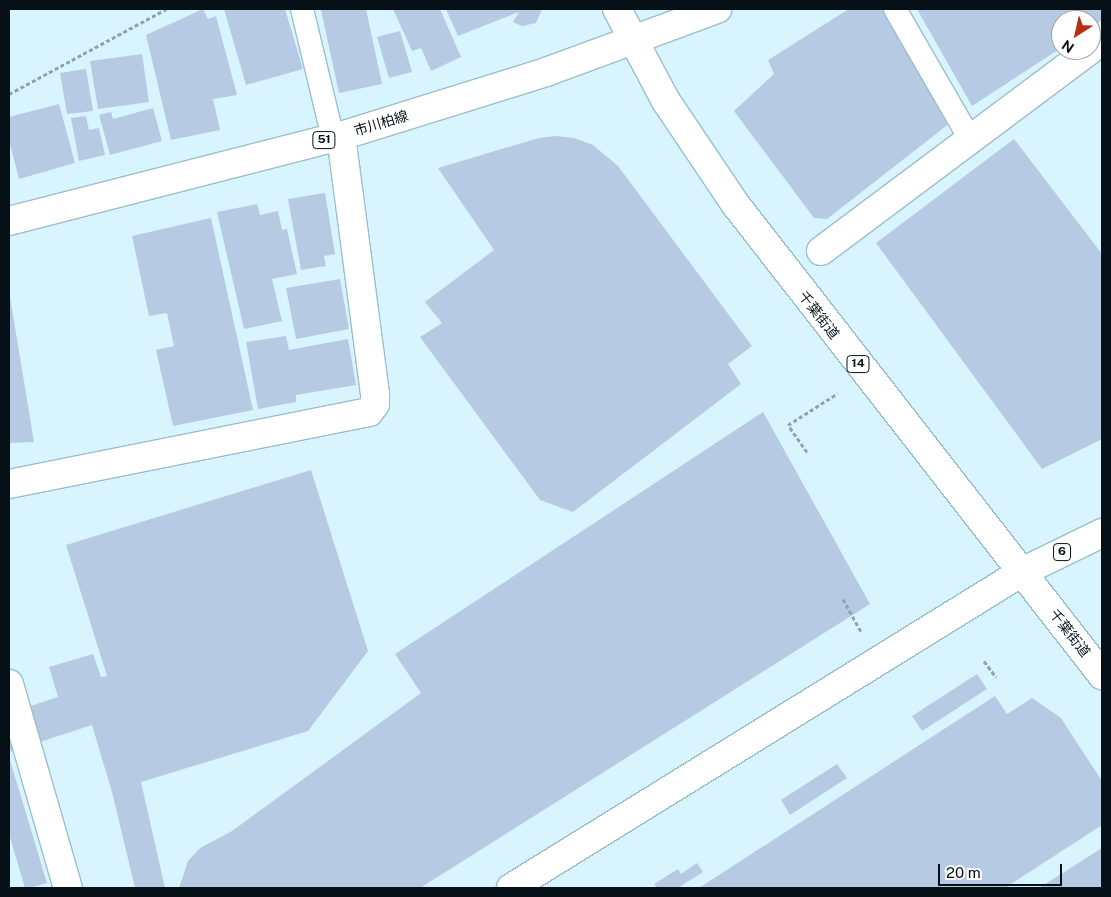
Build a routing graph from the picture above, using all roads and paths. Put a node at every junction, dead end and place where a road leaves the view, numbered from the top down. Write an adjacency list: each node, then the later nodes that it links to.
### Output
1 (166, 9): 8 (path)
2 (302, 9): 9 (lane)
3 (617, 9): 6 (main road, 千葉街道 / 14)
4 (717, 9): 6 (main road, 市川柏線)
5 (894, 9): 10 (lane)
6 (633, 40): 9 (main road, 市川柏線 / 51); 17 (main road, 千葉街道 / 14)
7 (1077, 60): 10 (main road)
8 (9, 94)
9 (337, 137): 11 (main road, 市川柏線 / 51); 15 (main road)
10 (970, 139): 12 (main road)
11 (9, 221)
12 (821, 251)
13 (839, 392): 14 (path)
14 (807, 452)
15 (9, 484)
16 (1102, 533): 17 (main road, 6)
17 (1022, 572): 21 (main road, 千葉街道 / 14); 25 (main road)
18 (843, 599): 19 (path)
19 (864, 634)
20 (984, 661): 22 (path)
21 (1102, 675)
22 (996, 677)
23 (9, 684): 24 (main road)
24 (68, 888)
25 (511, 888)

